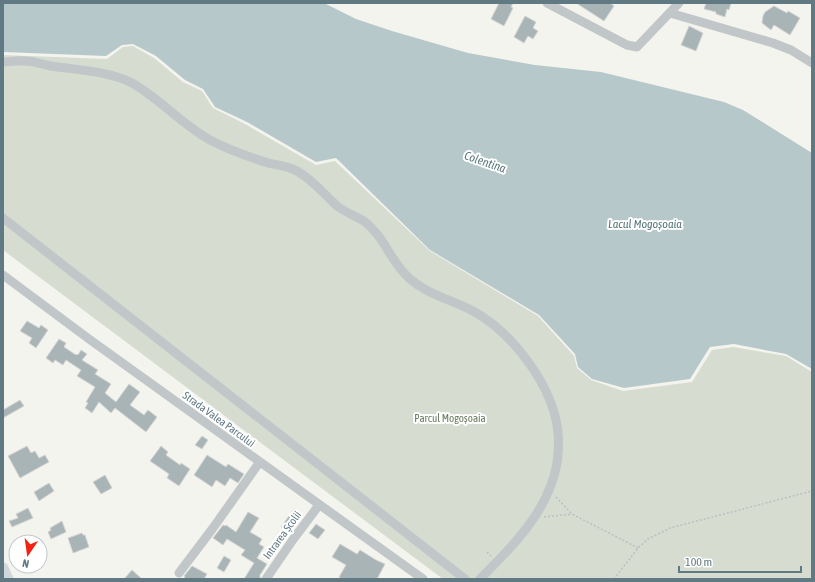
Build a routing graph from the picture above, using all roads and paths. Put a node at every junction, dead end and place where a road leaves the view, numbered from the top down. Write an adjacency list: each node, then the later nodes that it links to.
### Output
1 (547, 3): 3 (street)
2 (679, 3): 3 (street)
3 (670, 13): 5 (street)
4 (3, 62): 9 (street)
5 (812, 63)
6 (3, 218): 18 (street)
7 (3, 275): 8 (street, Strada Valea Parcului)
8 (260, 463): 11 (street, Strada Valea Parcului); 15 (street)
9 (550, 490): 12 (path); 13 (street)
10 (812, 491): 14 (path)
11 (319, 505): 16 (street, Intrarea Școlii); 17 (street, Strada Valea Parcului)
12 (572, 514): 13 (path); 14 (path)
13 (532, 519): 19 (street)
14 (638, 548): 20 (path)
15 (179, 573)
16 (266, 579)
17 (423, 579)
18 (465, 579)
19 (480, 579)
20 (614, 579)

